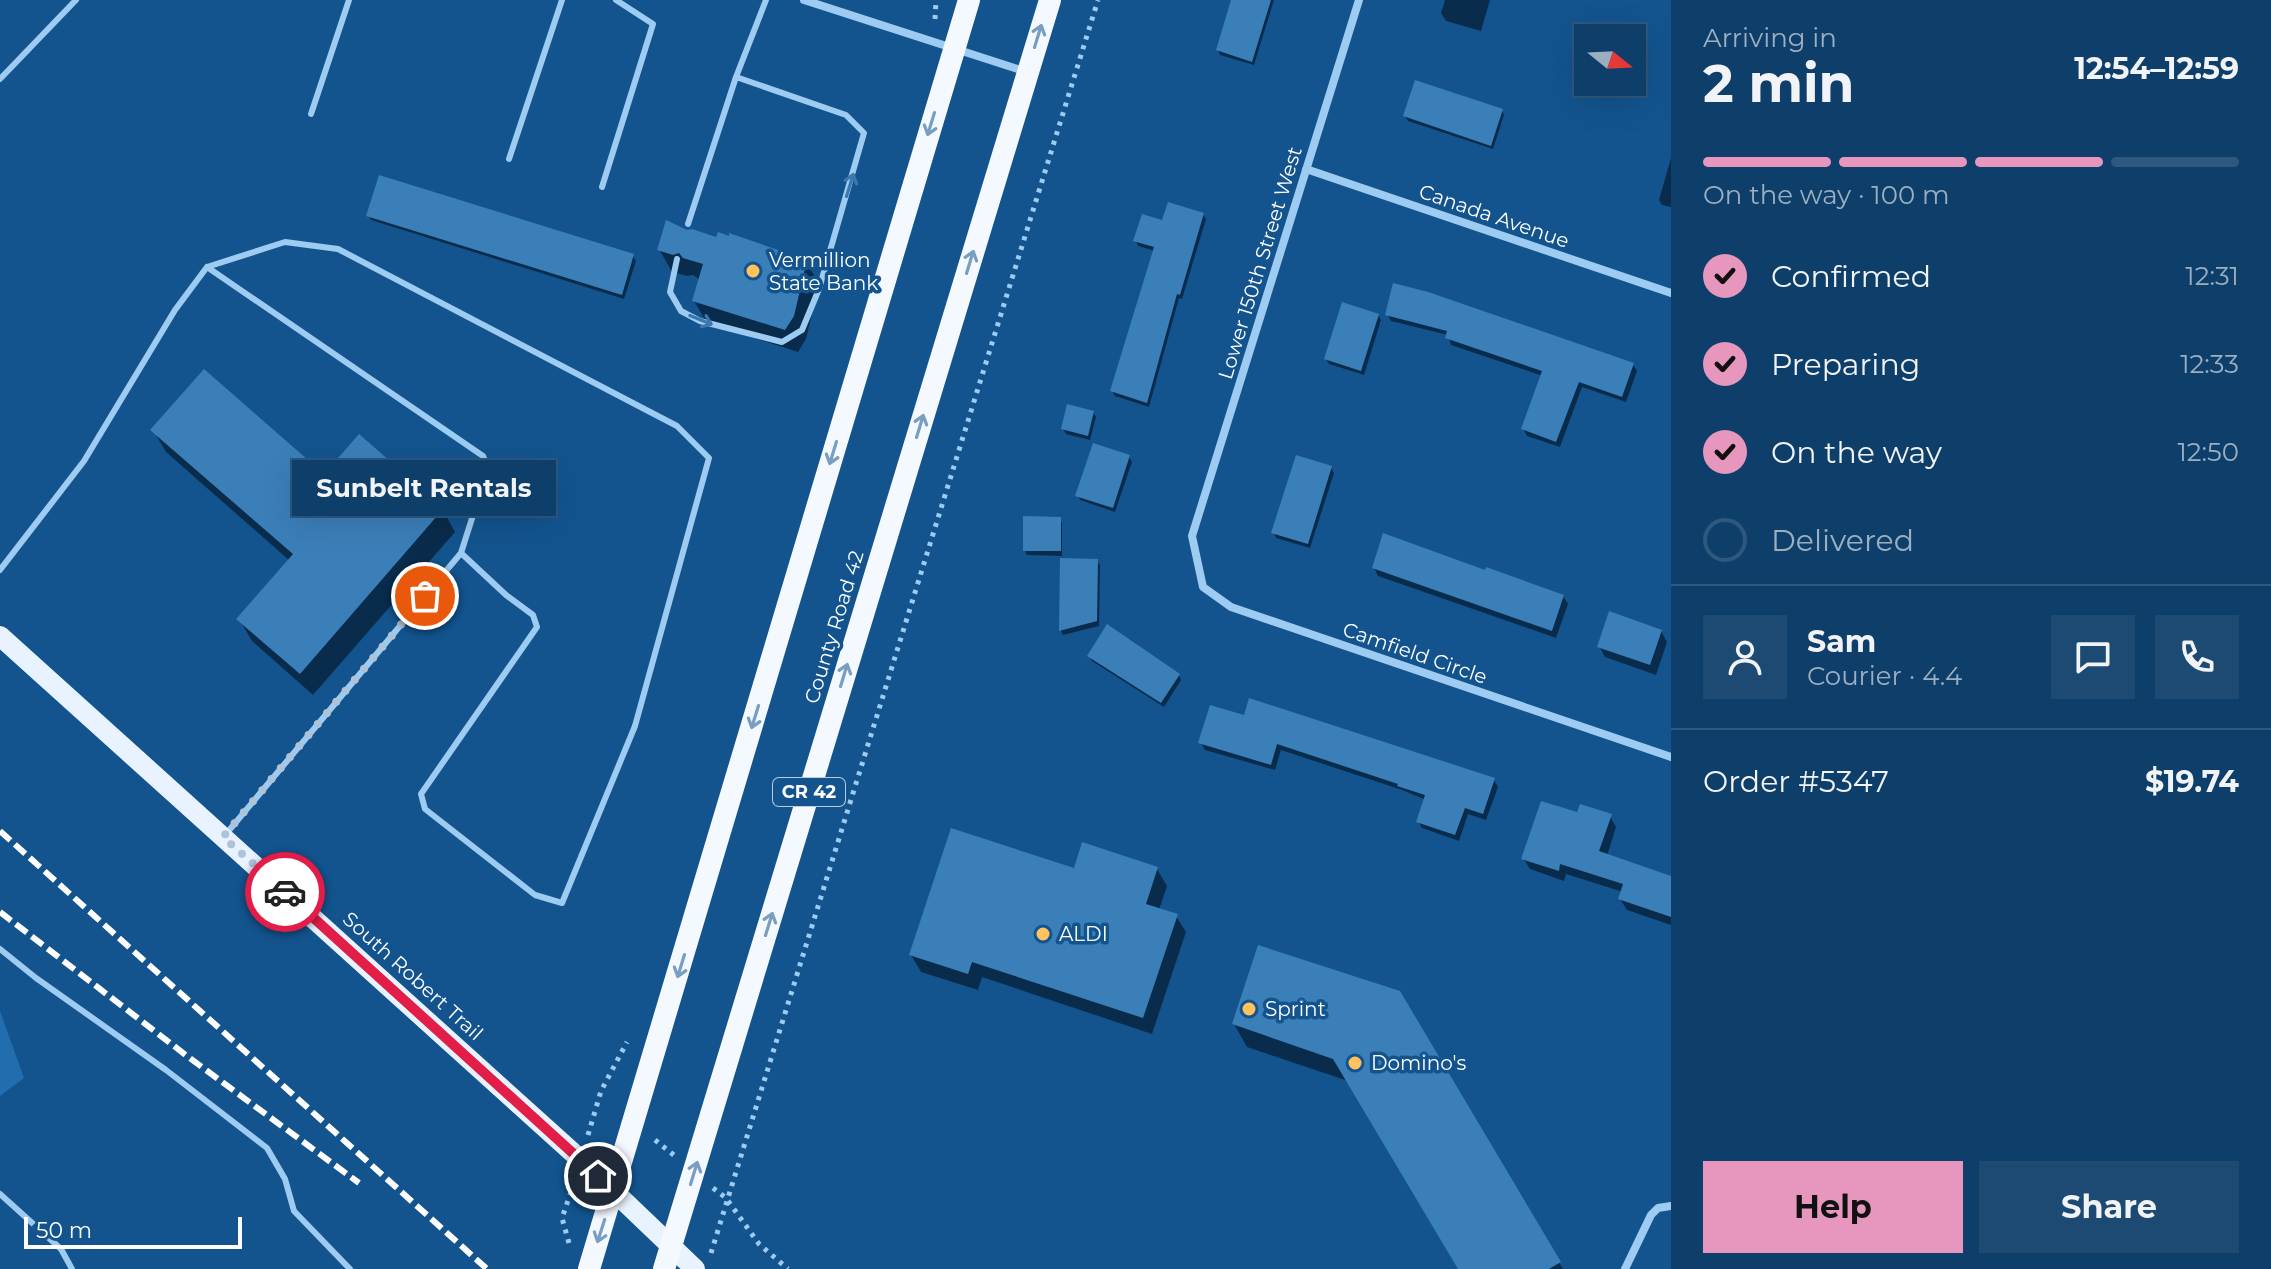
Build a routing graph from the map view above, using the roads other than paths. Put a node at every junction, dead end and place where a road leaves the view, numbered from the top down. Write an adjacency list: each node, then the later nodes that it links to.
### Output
1 (76, 0): 13 (lane)
2 (349, 0): 14 (lane)
3 (562, 0): 15 (lane)
4 (616, 0): 17 (lane)
5 (766, 0): 12 (lane)
6 (804, 0): 10 (street)
7 (969, 0): 10 (highway)
8 (1050, 0): 11 (highway, County Road 42 / CR 42, one-way to 8)
9 (1359, 0): 16 (street, Lower 150th Street West)
10 (953, 49): 11 (street); 29 (highway, one-way to 29)
11 (1027, 72): 32 (highway, County Road 42 / CR 42, one-way to 11)
12 (736, 77): 18 (lane); 19 (lane, one-way to 12)
13 (0, 79)
14 (311, 114)
15 (509, 159)
16 (1306, 169): 21 (street, Canada Avenue); 22 (street, Lower 150th Street West)
17 (602, 187)
18 (688, 224)
19 (677, 259)
20 (207, 267): 23 (lane); 23 (lane); 24 (lane)
21 (1671, 293)
22 (1192, 536): 26 (street, Camfield Circle)
23 (461, 553): 27 (lane)
24 (0, 570)
25 (0, 636): 27 (main road, South Robert Trail)
26 (1671, 757)
27 (223, 837): 29 (main road, South Robert Trail)
28 (0, 949): 35 (lane)
29 (614, 1193): 32 (main road, South Robert Trail); 36 (highway, one-way to 36)
30 (0, 1194): 34 (lane)
31 (1671, 1206): 37 (street)
32 (667, 1258): 33 (main road)
33 (702, 1262)
34 (72, 1269)
35 (350, 1269)
36 (589, 1269)
37 (1625, 1269)

